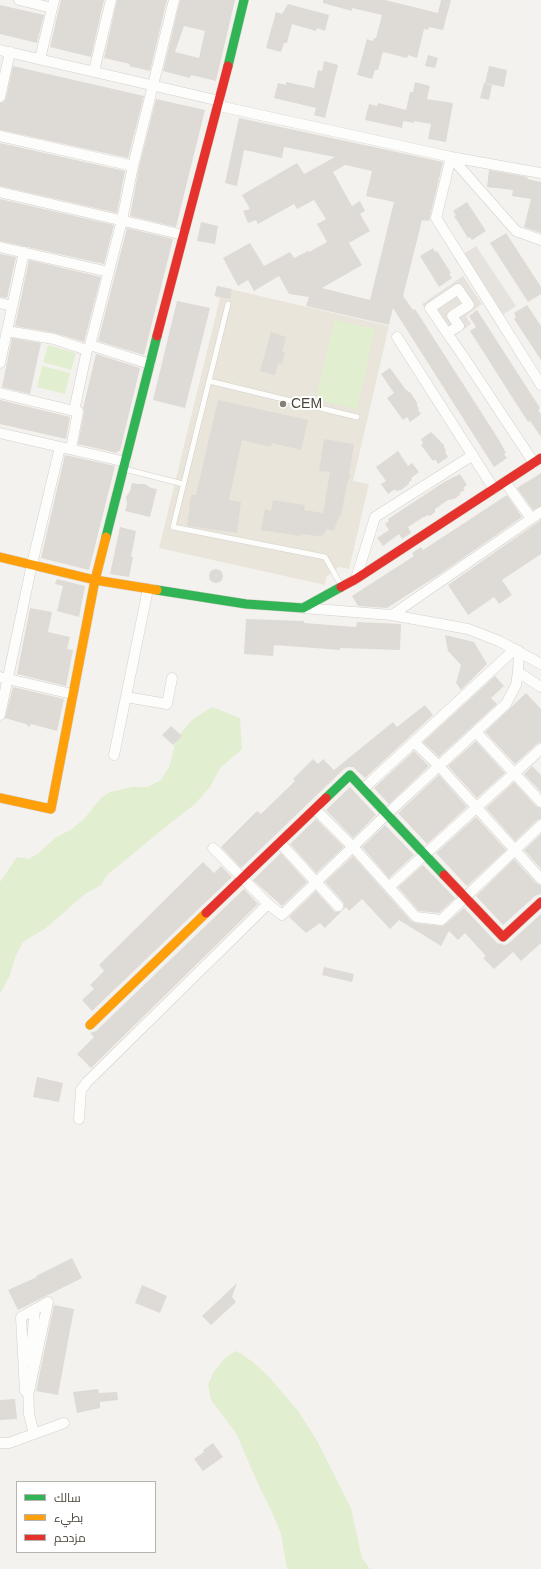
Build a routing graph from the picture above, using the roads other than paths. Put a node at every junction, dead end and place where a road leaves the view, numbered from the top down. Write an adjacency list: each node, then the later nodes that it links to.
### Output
1 (19, 0): 5 (street)
2 (111, 0): 8 (street)
3 (174, 0): 9 (street)
4 (244, 0): 11 (street)
5 (53, 4): 7 (street)
6 (5, 51): 7 (street); 10 (street)
7 (40, 59): 8 (street)
8 (94, 72): 9 (street)
9 (154, 85): 11 (street); 14 (street)
10 (0, 97)
11 (219, 103): 13 (street); 18 (street)
12 (0, 136): 14 (street)
13 (451, 157): 15 (street); 19 (street); 33 (street)
14 (133, 166): 17 (street)
15 (541, 173)
16 (0, 192): 17 (street)
17 (122, 220): 18 (street); 22 (street)
18 (184, 235): 31 (street)
19 (541, 240)
20 (0, 247): 21 (street)
21 (24, 252): 22 (street); 25 (street)
22 (109, 272): 29 (street)
23 (0, 303): 25 (street)
24 (228, 304): 32 (lane)
25 (12, 306): 26 (street)
26 (7, 331): 29 (street); 30 (street)
27 (447, 333): 27 (street); 41 (street)
28 (397, 337): 40 (street)
29 (89, 348): 31 (street); 35 (street)
30 (0, 363)
31 (150, 364): 42 (street)
32 (209, 381): 36 (lane); 44 (lane)
33 (541, 385)
34 (0, 393): 35 (street)
35 (74, 411): 39 (street)
36 (357, 417)
37 (0, 433): 38 (street)
38 (60, 447): 39 (street); 49 (street)
39 (71, 450): 42 (street)
40 (472, 455): 45 (street); 50 (street)
41 (538, 460): 43 (street)
42 (125, 466): 44 (lane); 51 (street)
43 (505, 482): 45 (street); 47 (street)
44 (184, 484): 52 (lane)
45 (494, 489): 50 (street)
46 (541, 512): 47 (street)
47 (531, 518): 55 (street)
48 (0, 557): 49 (street)
49 (32, 564): 51 (street); 59 (street)
50 (356, 579): 52 (street)
51 (95, 580): 53 (street); 62 (street)
52 (341, 586): 54 (street)
53 (148, 589): 54 (street); 63 (street)
54 (303, 608): 55 (street)
55 (392, 615): 56 (street)
56 (517, 650): 57 (street); 58 (street); 66 (street)
57 (541, 664)
58 (518, 672): 61 (street); 65 (street)
59 (4, 678): 62 (street); 64 (street)
60 (172, 678): 63 (street)
61 (541, 688)
62 (72, 694): 72 (street)
63 (126, 697): 68 (street)
64 (0, 715)
65 (476, 732): 69 (street); 70 (street)
66 (414, 742): 69 (street); 71 (street)
67 (541, 749): 70 (street)
68 (114, 755)
69 (439, 766): 74 (street); 76 (street)
70 (514, 773): 73 (street); 74 (street)
71 (364, 788): 75 (street); 76 (street)
72 (0, 798)
73 (541, 802)
74 (476, 807): 81 (street); 82 (street)
75 (315, 809): 78 (street); 79 (street)
76 (388, 813): 79 (street); 82 (street)
77 (541, 825): 81 (street)
78 (280, 843): 83 (street); 85 (street)
79 (353, 847): 85 (street); 86 (street)
80 (213, 848): 83 (street)
81 (515, 850): 84 (street); 87 (street)
82 (425, 854): 86 (street); 87 (street)
83 (243, 878): 89 (street); 91 (street)
84 (541, 879)
85 (316, 883): 89 (street); 90 (street)
86 (389, 887): 87 (street)
87 (465, 896): 88 (street)
88 (541, 902)
89 (268, 904): 92 (street)
90 (338, 906)
91 (90, 1025)
92 (79, 1119)
93 (27, 1391): 93 (street); 95 (street)
94 (64, 1423): 95 (street)
95 (34, 1434): 96 (street)
96 (0, 1443)

